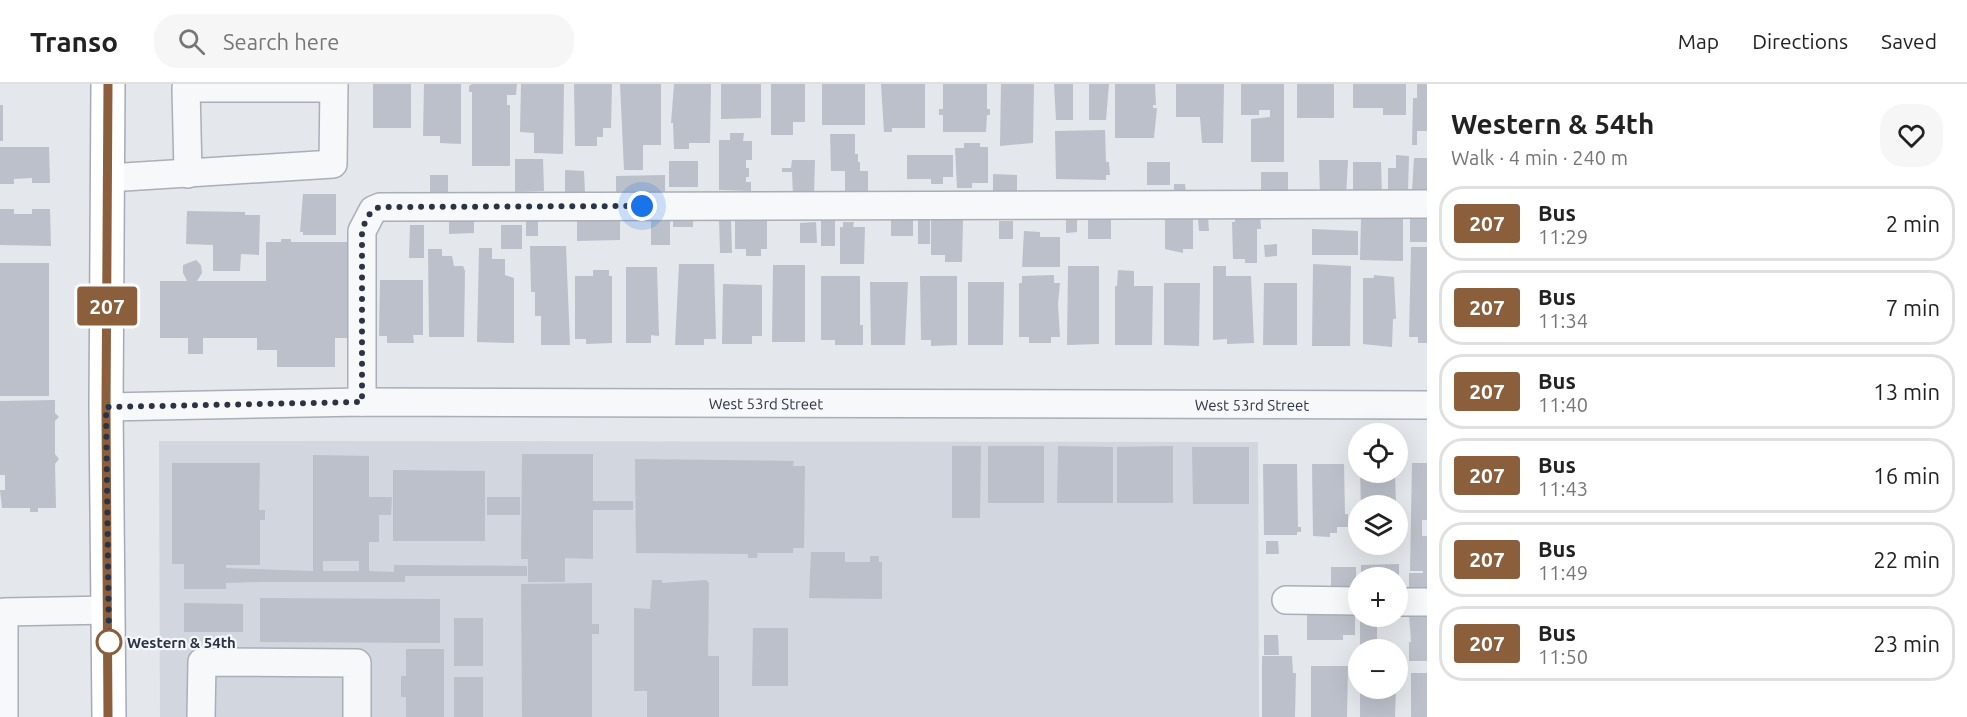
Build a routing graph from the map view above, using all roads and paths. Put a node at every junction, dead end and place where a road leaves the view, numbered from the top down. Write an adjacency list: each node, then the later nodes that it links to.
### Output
1 (108, 84): 4 (main road)
2 (333, 86): 3 (street); 3 (street)
3 (188, 174): 4 (street)
4 (108, 178): 8 (main road)
5 (1427, 204): 6 (street)
6 (362, 402): 7 (street, West 53rd Street); 8 (street, West 53rd Street)
7 (1427, 405)
8 (106, 407): 13 (main road)
9 (1286, 600): 10 (street)
10 (1348, 601)
11 (1408, 602): 12 (street)
12 (1427, 602)
13 (109, 610): 14 (street); 15 (main road)
14 (4, 717)
15 (109, 717)
16 (201, 717): 17 (street)
17 (357, 717)

